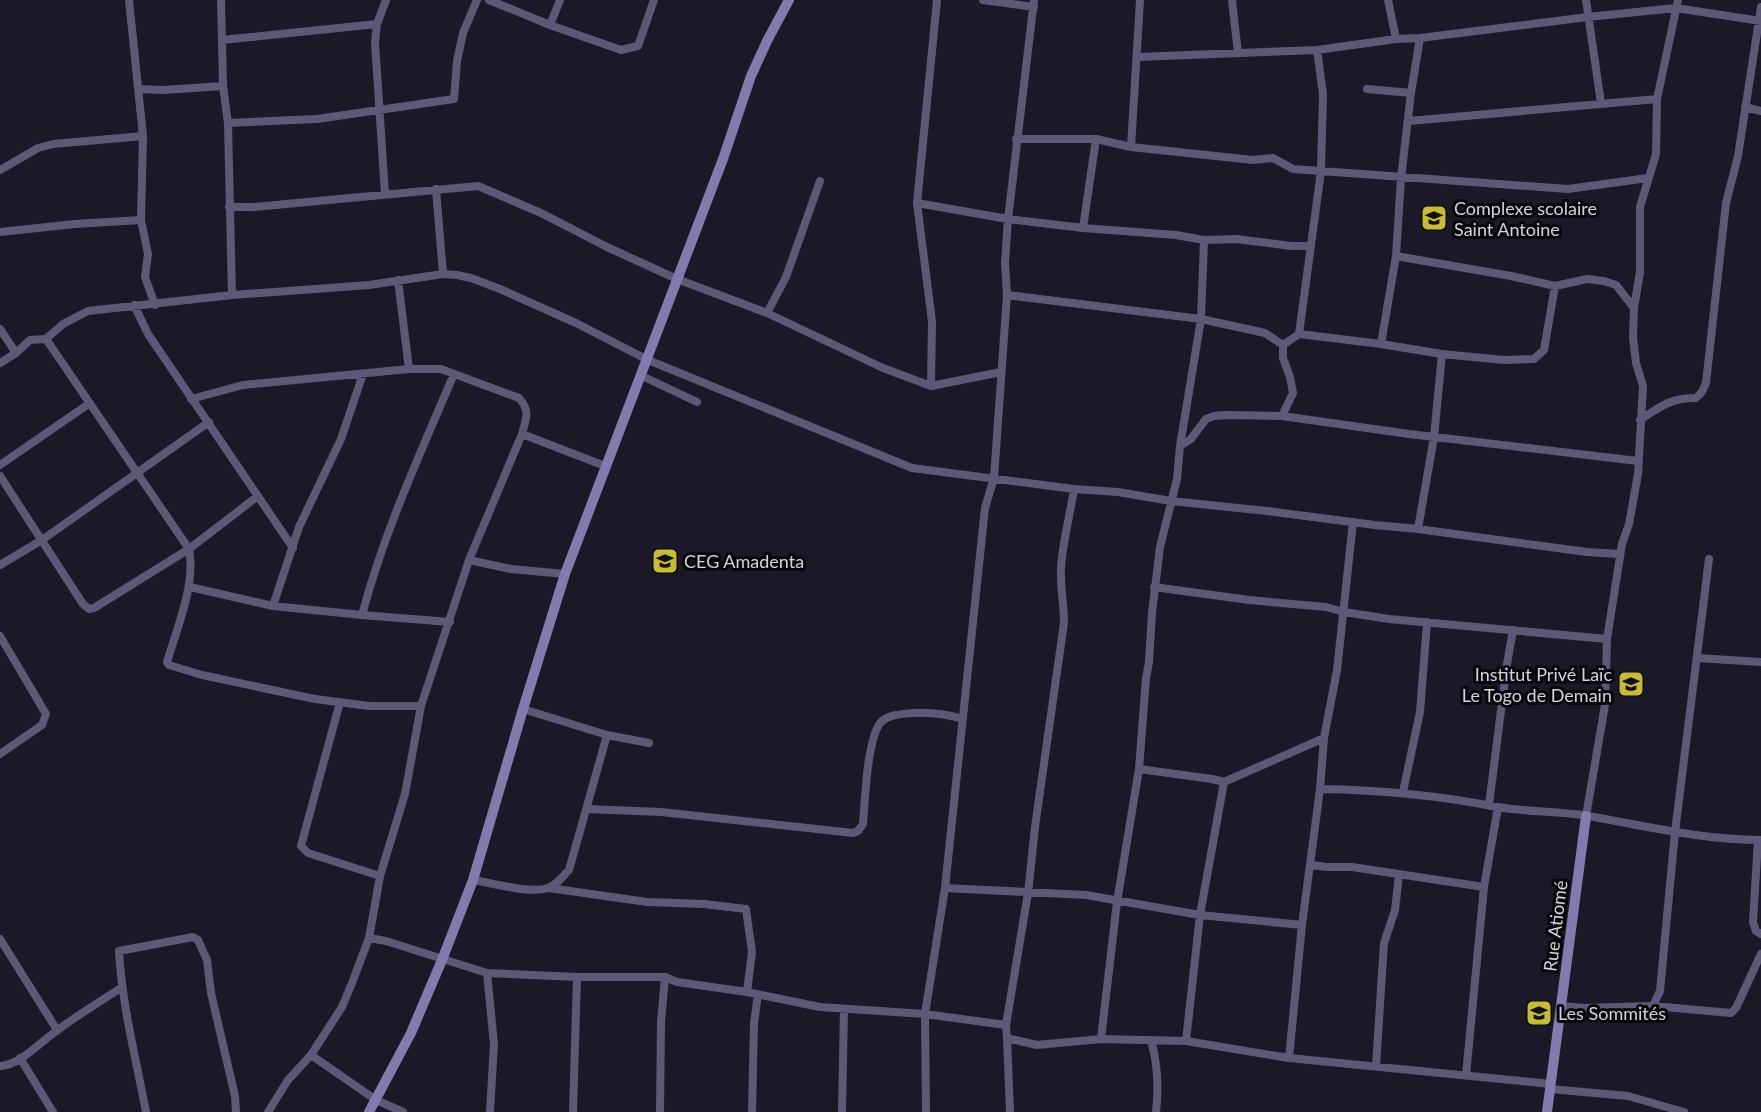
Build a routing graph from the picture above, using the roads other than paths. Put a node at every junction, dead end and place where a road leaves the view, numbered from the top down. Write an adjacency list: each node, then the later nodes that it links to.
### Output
1 (129, 0): 29 (street)
2 (221, 0): 24 (street)
3 (387, 0): 20 (street)
4 (477, 0): 35 (street)
5 (489, 0): 21 (street)
6 (560, 0): 21 (street)
7 (654, 0): 21 (street)
8 (789, 0): 60 (street)
9 (937, 0): 50 (street)
10 (983, 0): 15 (street)
11 (1140, 0): 27 (street)
12 (1232, 0): 26 (street)
13 (1388, 0): 23 (street)
14 (1586, 0): 18 (street)
15 (1034, 4): 40 (street)
16 (1677, 4): 18 (street); 19 (street); 32 (street)
17 (1761, 7): 19 (street)
18 (1588, 17): 22 (street); 33 (street)
19 (1760, 21): 34 (street)
20 (377, 24): 24 (street); 35 (street)
21 (550, 25)
22 (1420, 38): 23 (street); 31 (street)
23 (1396, 39): 25 (street)
24 (222, 40): 28 (street)
25 (1317, 50): 26 (street); 44 (street)
26 (1238, 53): 27 (street)
27 (1137, 57): 42 (street)
28 (223, 86): 29 (street); 38 (street)
29 (138, 89): 39 (street)
30 (1367, 89): 31 (street)
31 (1411, 93): 37 (street)
32 (1657, 99): 33 (street); 46 (street)
33 (1601, 103): 37 (street)
34 (1745, 107): 36 (street); 89 (street)
35 (378, 110): 38 (street); 49 (street)
36 (1761, 111)
37 (1409, 121): 45 (street)
38 (228, 123): 51 (street)
39 (143, 136): 43 (street); 53 (street)
40 (1016, 139): 41 (street); 52 (street)
41 (1096, 139): 42 (street); 54 (street)
42 (1131, 147): 44 (street)
43 (0, 170)
44 (1322, 171): 45 (street); 57 (street)
45 (1401, 178): 46 (street); 58 (street)
46 (1648, 178): 67 (street)
47 (820, 181): 68 (street)
48 (436, 189): 49 (street); 59 (street); 60 (street)
49 (385, 194): 51 (street)
50 (917, 203): 52 (street); 84 (street)
51 (229, 207): 63 (street)
52 (1008, 219): 54 (street); 64 (street)
53 (141, 220): 55 (street); 66 (street)
54 (1083, 228): 56 (street)
55 (0, 232)
56 (1204, 240): 57 (street); 69 (street)
57 (1310, 246): 71 (street)
58 (1395, 256): 62 (street); 74 (street)
59 (443, 274): 61 (street); 77 (street)
60 (677, 279): 68 (street); 77 (street)
61 (398, 280): 63 (street); 79 (street)
62 (1555, 286): 67 (street); 76 (street)
63 (232, 295): 66 (street)
64 (1007, 295): 69 (street); 80 (street)
65 (134, 305): 66 (street); 72 (street); 85 (street)
66 (155, 305)
67 (1634, 308): 89 (street)
68 (767, 313): 84 (street)
69 (1201, 319): 73 (street); 93 (street)
70 (0, 329): 75 (street)
71 (1299, 333): 73 (street); 74 (street)
72 (46, 339): 75 (street); 87 (street)
73 (1283, 345): 88 (street)
74 (1382, 345): 76 (street)
75 (16, 353): 78 (street)
76 (1442, 354): 92 (street)
77 (648, 360): 83 (street); 99 (street)
78 (0, 363)
79 (409, 369): 81 (street); 82 (street)
80 (1000, 372): 84 (street); 99 (street)
81 (363, 374): 85 (street); 106 (street)
82 (454, 374): 91 (street); 117 (street)
83 (642, 376): 86 (street); 96 (street)
84 (931, 386)
85 (191, 399): 90 (street)
86 (697, 402)
87 (90, 403): 95 (street); 97 (street)
88 (1282, 416): 92 (street); 93 (street)
89 (1640, 420): 94 (street)
90 (209, 422): 97 (street); 101 (street)
91 (522, 434): 96 (street); 110 (street)
92 (1434, 437): 94 (street); 104 (street)
93 (1180, 446): 102 (street)
94 (1638, 461): 108 (street)
95 (0, 465)
96 (605, 466): 112 (street)
97 (137, 474): 105 (street); 107 (street)
98 (0, 476): 105 (street)
99 (994, 478): 100 (street); 128 (street)
100 (1074, 489): 102 (street); 149 (street)
101 (258, 496): 106 (street); 107 (street)
102 (1171, 501): 103 (street); 114 (street)
103 (1353, 522): 104 (street); 116 (street)
104 (1418, 528): 108 (street)
105 (42, 540): 107 (street); 111 (street)
106 (293, 548): 115 (street)
107 (189, 549): 113 (street)
108 (1620, 554): 122 (street)
109 (1709, 559): 123 (street)
110 (469, 560): 112 (street); 118 (street)
111 (0, 566)
112 (565, 573): 127 (street)
113 (190, 587): 115 (street); 125 (street)
114 (1155, 587): 116 (street); 133 (street)
115 (273, 606): 117 (street)
116 (1344, 612): 119 (street); 130 (street)
117 (362, 615): 118 (street)
118 (450, 622): 126 (street)
119 (1427, 622): 120 (street); 136 (street)
120 (1514, 630): 122 (street); 137 (street)
121 (0, 636): 132 (street)
122 (1607, 639): 139 (street)
123 (1697, 657): 124 (street); 140 (street)
124 (1761, 662)
125 (340, 702): 126 (street); 144 (street)
126 (421, 706): 144 (street)
127 (523, 709): 129 (street); 145 (street)
128 (963, 719): 138 (street); 148 (street)
129 (607, 735): 131 (street); 138 (street)
130 (1324, 738): 134 (street); 135 (street)
131 (649, 743)
132 (0, 754)
133 (1139, 769): 134 (street); 150 (street)
134 (1224, 782): 151 (street)
135 (1320, 789): 136 (street); 142 (street)
136 (1403, 792): 137 (street)
137 (1494, 806): 139 (street); 146 (street)
138 (587, 809): 147 (street)
139 (1586, 816): 140 (street); 164 (street, Rue Atiomé)
140 (1675, 832): 141 (street); 165 (street)
141 (1759, 840): 153 (street)
142 (1311, 865): 143 (street); 152 (street)
143 (1399, 875): 146 (street); 178 (street)
144 (380, 876): 154 (street)
145 (473, 880): 147 (street); 157 (street)
146 (1484, 887): 179 (street)
147 (549, 888): 162 (street)
148 (945, 888): 149 (street); 167 (street)
149 (1028, 893): 150 (street); 168 (street)
150 (1117, 902): 151 (street); 171 (street)
151 (1200, 915): 152 (street); 173 (street)
152 (1302, 925): 176 (street)
153 (1761, 934)
154 (369, 938): 157 (street); 174 (street)
155 (0, 939): 169 (street)
156 (1761, 954): 165 (street)
157 (442, 960): 158 (street); 181 (street)
158 (487, 973): 159 (street); 188 (street)
159 (577, 977): 160 (street); 189 (street)
160 (665, 977): 162 (street); 190 (street)
161 (121, 988): 169 (street); 183 (street); 184 (street)
162 (747, 992): 163 (street)
163 (758, 994): 166 (street); 191 (street)
164 (1562, 1006): 165 (street); 180 (street, Rue Atiomé)
165 (1653, 1006)
166 (844, 1009): 167 (street); 192 (street)
167 (925, 1014): 168 (street); 193 (street)
168 (1006, 1025): 170 (street)
169 (57, 1030): 175 (street)
170 (1007, 1038): 171 (street); 194 (street)
171 (1101, 1039): 172 (street)
172 (1151, 1040): 173 (street); 195 (street)
173 (1186, 1041): 176 (street)
174 (311, 1055): 181 (street); 185 (street)
175 (20, 1058): 177 (street); 182 (street)
176 (1289, 1058): 178 (street)
177 (0, 1066)
178 (1376, 1066): 179 (street)
179 (1466, 1075): 180 (street)
180 (1550, 1087): 196 (street, Rue Atiomé); 197 (street)
181 (376, 1100): 186 (street); 187 (street)
182 (53, 1112)
183 (146, 1112)
184 (236, 1112)
185 (268, 1112)
186 (369, 1112)
187 (403, 1112)
188 (490, 1112)
189 (573, 1112)
190 (660, 1112)
191 (752, 1112)
192 (842, 1112)
193 (926, 1112)
194 (1010, 1112)
195 (1156, 1112)
196 (1547, 1112)
197 (1684, 1112)

